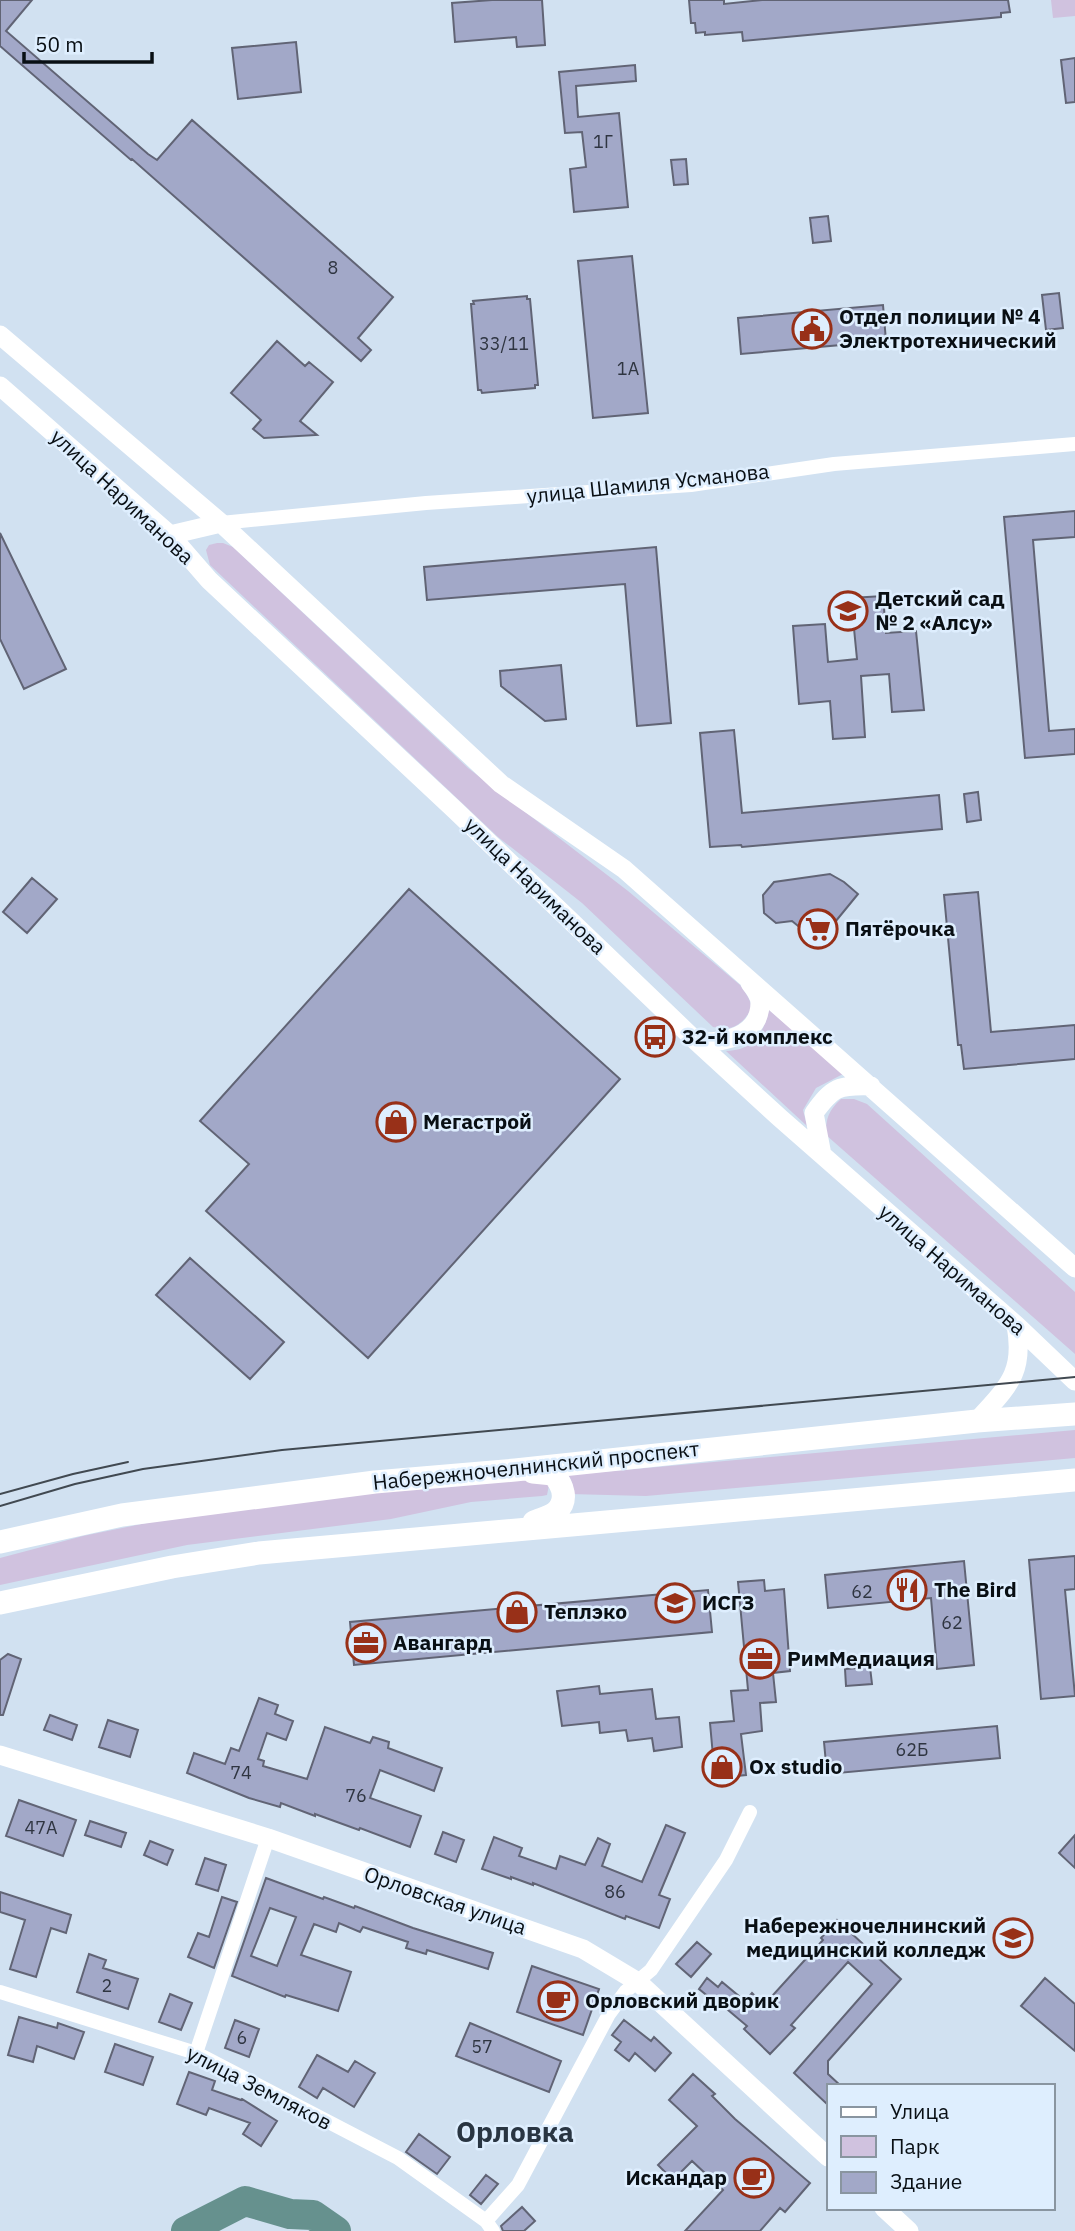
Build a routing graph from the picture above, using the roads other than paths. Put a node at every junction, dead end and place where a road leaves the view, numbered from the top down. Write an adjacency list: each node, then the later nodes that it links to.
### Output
1 (0, 335): 4 (main road, улица Нариманова)
2 (0, 386): 5 (main road, улица Нариманова)
3 (1075, 444): 4 (street, улица Шамиля Усманова)
4 (220, 523): 5 (main road); 6 (main road, улица Нариманова)
5 (170, 536): 7 (main road, улица Нариманова)
6 (748, 978): 7 (main road); 8 (main road, улица Нариманова)
7 (697, 1042): 9 (main road, улица Нариманова)
8 (871, 1086): 9 (main road); 10 (main road, улица Нариманова)
9 (822, 1156): 11 (main road, улица Нариманова)
10 (1075, 1268)
11 (1016, 1325): 12 (main road, улица Нариманова); 14 (main road)
12 (1075, 1381)
13 (1075, 1414): 14 (main road, Набережночелнинский проспект)
14 (977, 1421): 15 (main road, Набережночелнинский проспект)
15 (515, 1470): 17 (main road); 18 (main road, Набережночелнинский проспект)
16 (1075, 1480): 17 (main road)
17 (521, 1528): 19 (main road)
18 (0, 1542)
19 (0, 1603)
20 (0, 1755): 22 (main road, Орловская улица)
21 (750, 1812): 23 (street)
22 (268, 1838): 23 (main road, Орловская улица); 25 (street)
23 (638, 1982): 26 (main road, Орловская улица); 28 (street)
24 (0, 1992): 25 (street, улица Земляков)
25 (196, 2053): 28 (street, улица Земляков)
26 (827, 2156)
27 (886, 2210): 29 (main road)
28 (490, 2226)
29 (909, 2231)

